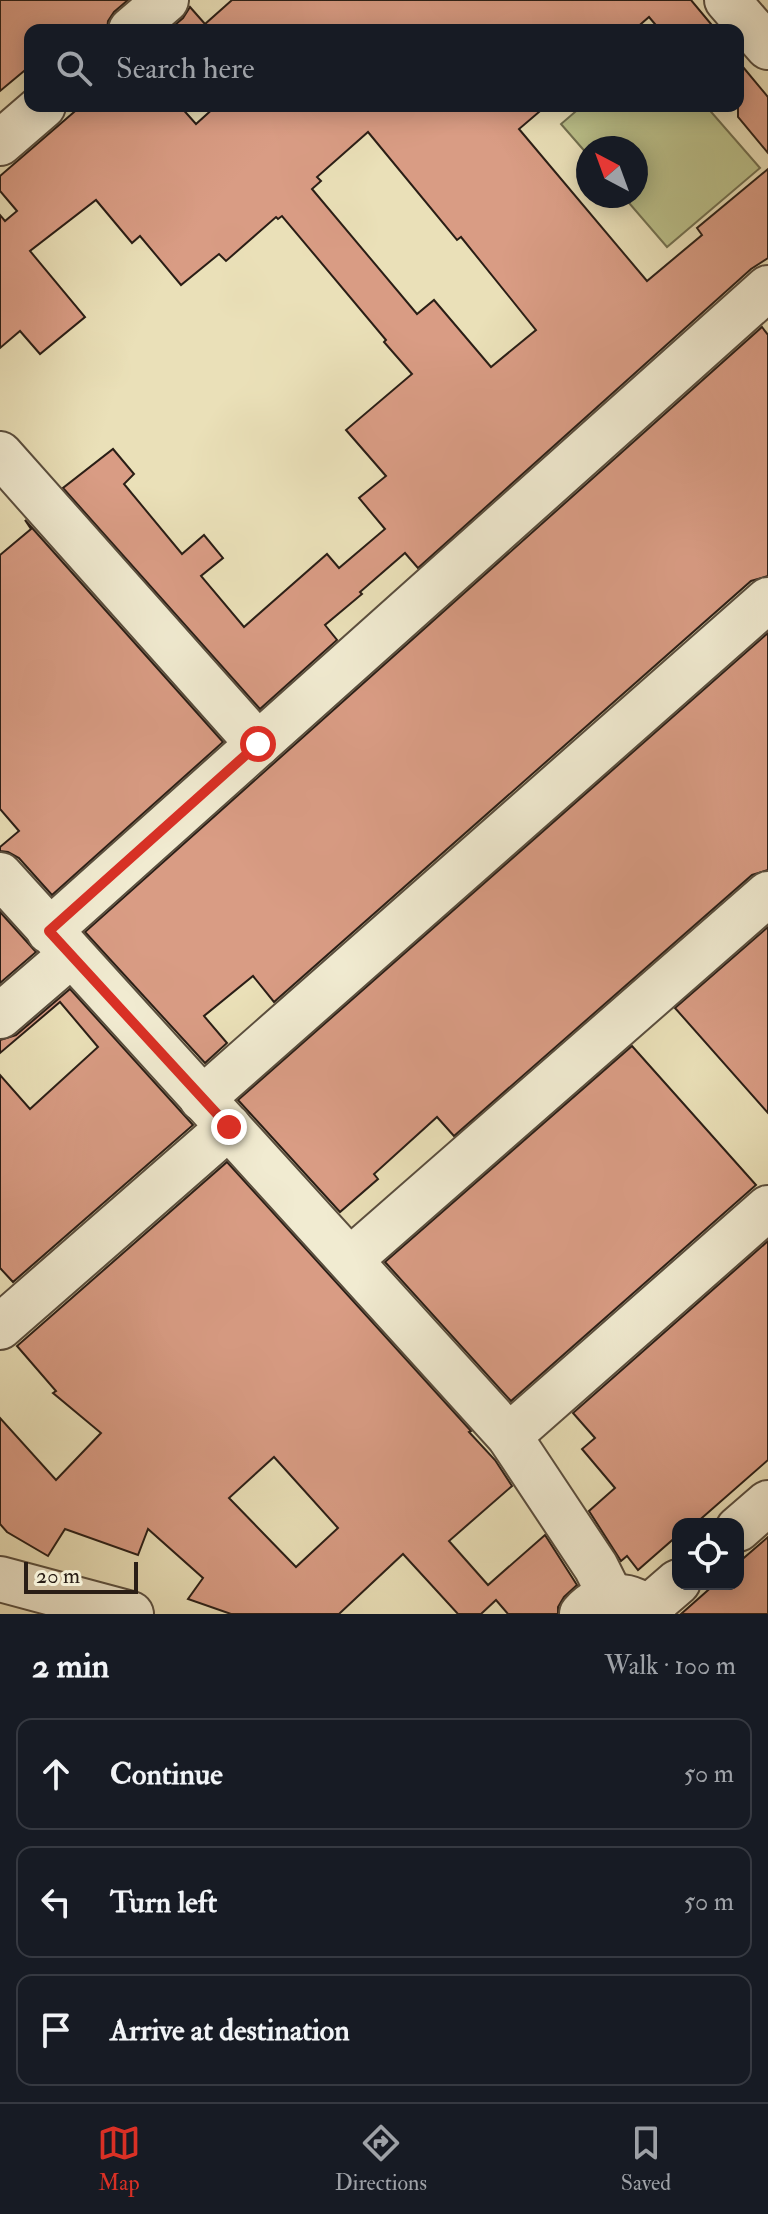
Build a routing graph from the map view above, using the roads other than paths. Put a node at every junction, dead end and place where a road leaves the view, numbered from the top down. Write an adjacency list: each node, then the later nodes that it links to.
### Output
1 (166, 0): 3 (street)
2 (727, 0): 4 (street)
3 (138, 24)
4 (768, 47)
5 (36, 112): 6 (street)
6 (0, 143)
7 (768, 288): 10 (street)
8 (0, 454): 10 (street)
9 (768, 600): 15 (street)
10 (258, 744): 13 (street)
11 (0, 875): 13 (street)
12 (768, 894): 17 (street)
13 (60, 943): 14 (street); 15 (street)
14 (0, 1016)
15 (216, 1113): 17 (street); 18 (street)
16 (768, 1208): 19 (street)
17 (351, 1259): 19 (street)
18 (0, 1327)
19 (509, 1436): 23 (street)
20 (768, 1503): 21 (street)
21 (744, 1524)
22 (2, 1579): 24 (street)
23 (634, 1603)
24 (131, 1614)

